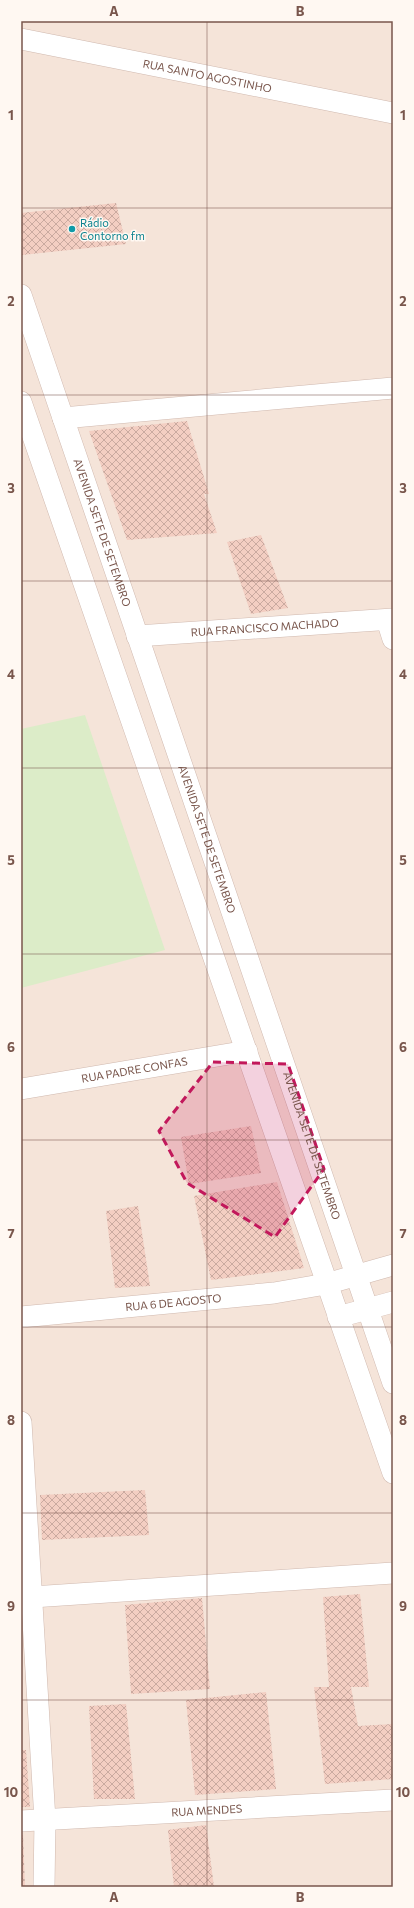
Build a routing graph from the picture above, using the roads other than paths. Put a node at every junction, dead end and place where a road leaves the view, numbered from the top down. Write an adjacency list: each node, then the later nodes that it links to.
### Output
1 (21, 39): 2 (street, RUA SANTO AGOSTINHO)
2 (393, 113)
3 (21, 295): 6 (street, AVENIDA SETE DE SETEMBRO)
4 (393, 388): 6 (street)
5 (21, 402): 9 (street)
6 (63, 418): 8 (street, AVENIDA SETE DE SETEMBRO)
7 (391, 626): 8 (street, RUA FRANCISCO MACHADO)
8 (137, 636): 12 (street, AVENIDA SETE DE SETEMBRO)
9 (247, 1051): 10 (street, RUA PADRE CONFAS); 13 (street)
10 (21, 1089)
11 (393, 1265): 12 (street, RUA 6 DE AGOSTO)
12 (356, 1275): 13 (street, RUA 6 DE AGOSTO); 15 (street, AVENIDA SETE DE SETEMBRO)
13 (326, 1284): 16 (street, RUA 6 DE AGOSTO); 17 (street)
14 (393, 1302): 15 (street)
15 (368, 1308): 17 (street); 18 (street, AVENIDA SETE DE SETEMBRO)
16 (21, 1317)
17 (338, 1317): 20 (street)
18 (393, 1383)
19 (21, 1422): 22 (street)
20 (393, 1473)
21 (393, 1572): 22 (street)
22 (32, 1597): 24 (street)
23 (393, 1800): 24 (street, RUA MENDES)
24 (45, 1820): 25 (street, RUA MENDES); 26 (street)
25 (21, 1821)
26 (44, 1887)

